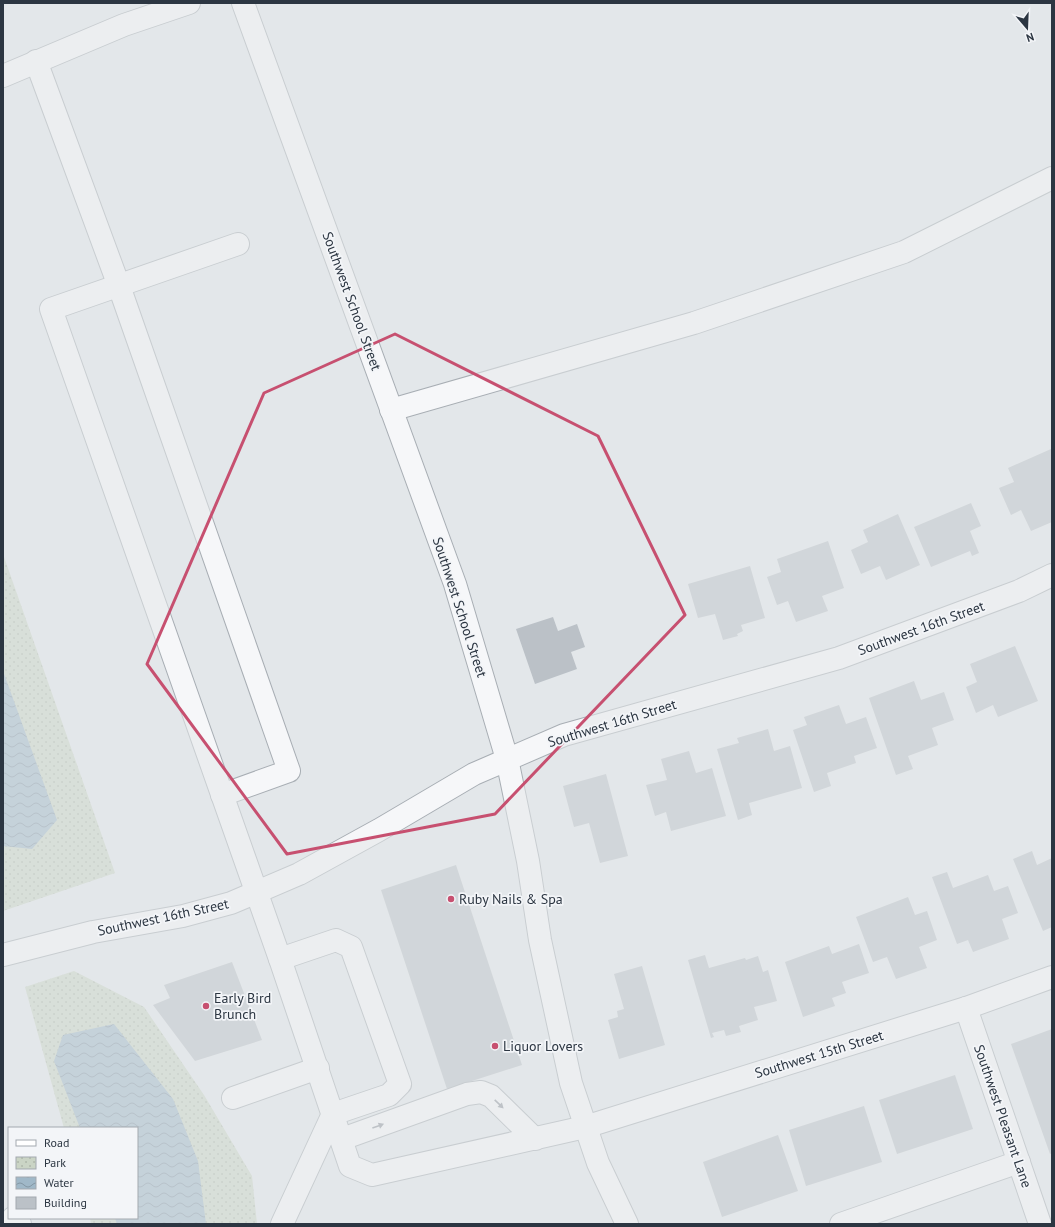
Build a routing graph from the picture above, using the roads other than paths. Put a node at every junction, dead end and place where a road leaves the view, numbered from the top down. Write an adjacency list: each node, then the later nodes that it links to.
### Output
1 (189, 3): 3 (street)
2 (243, 3): 8 (street, Southwest School Street)
3 (36, 61): 4 (street); 7 (street)
4 (3, 76)
5 (1052, 178): 8 (street)
6 (238, 244): 7 (street)
7 (119, 286): 11 (street); 11 (street)
8 (391, 410): 10 (street, Southwest School Street)
9 (1052, 576): 10 (street, Southwest 16th Street)
10 (507, 759): 12 (street, Southwest 16th Street); 20 (street, Southwest School Street)
11 (222, 795): 12 (street)
12 (256, 892): 13 (street, Southwest 16th Street); 14 (street)
13 (3, 955)
14 (280, 959): 17 (street); 19 (street)
15 (1052, 977): 16 (street, Southwest 15th Street)
16 (966, 1008): 20 (street, Southwest 15th Street); 23 (street, Southwest Pleasant Lane)
17 (318, 1068): 18 (street); 19 (street)
18 (233, 1098)
19 (333, 1114): 22 (street); 24 (street)
20 (585, 1127): 21 (street, Southwest 15th Street); 25 (street, Southwest School Street)
21 (535, 1138): 22 (street, one-way to 21); 22 (street, Southwest 15th Street)
22 (342, 1139)
23 (1019, 1162): 26 (street); 27 (street, Southwest Pleasant Lane)
24 (282, 1224)
25 (627, 1224)
26 (842, 1224)
27 (1040, 1224)

